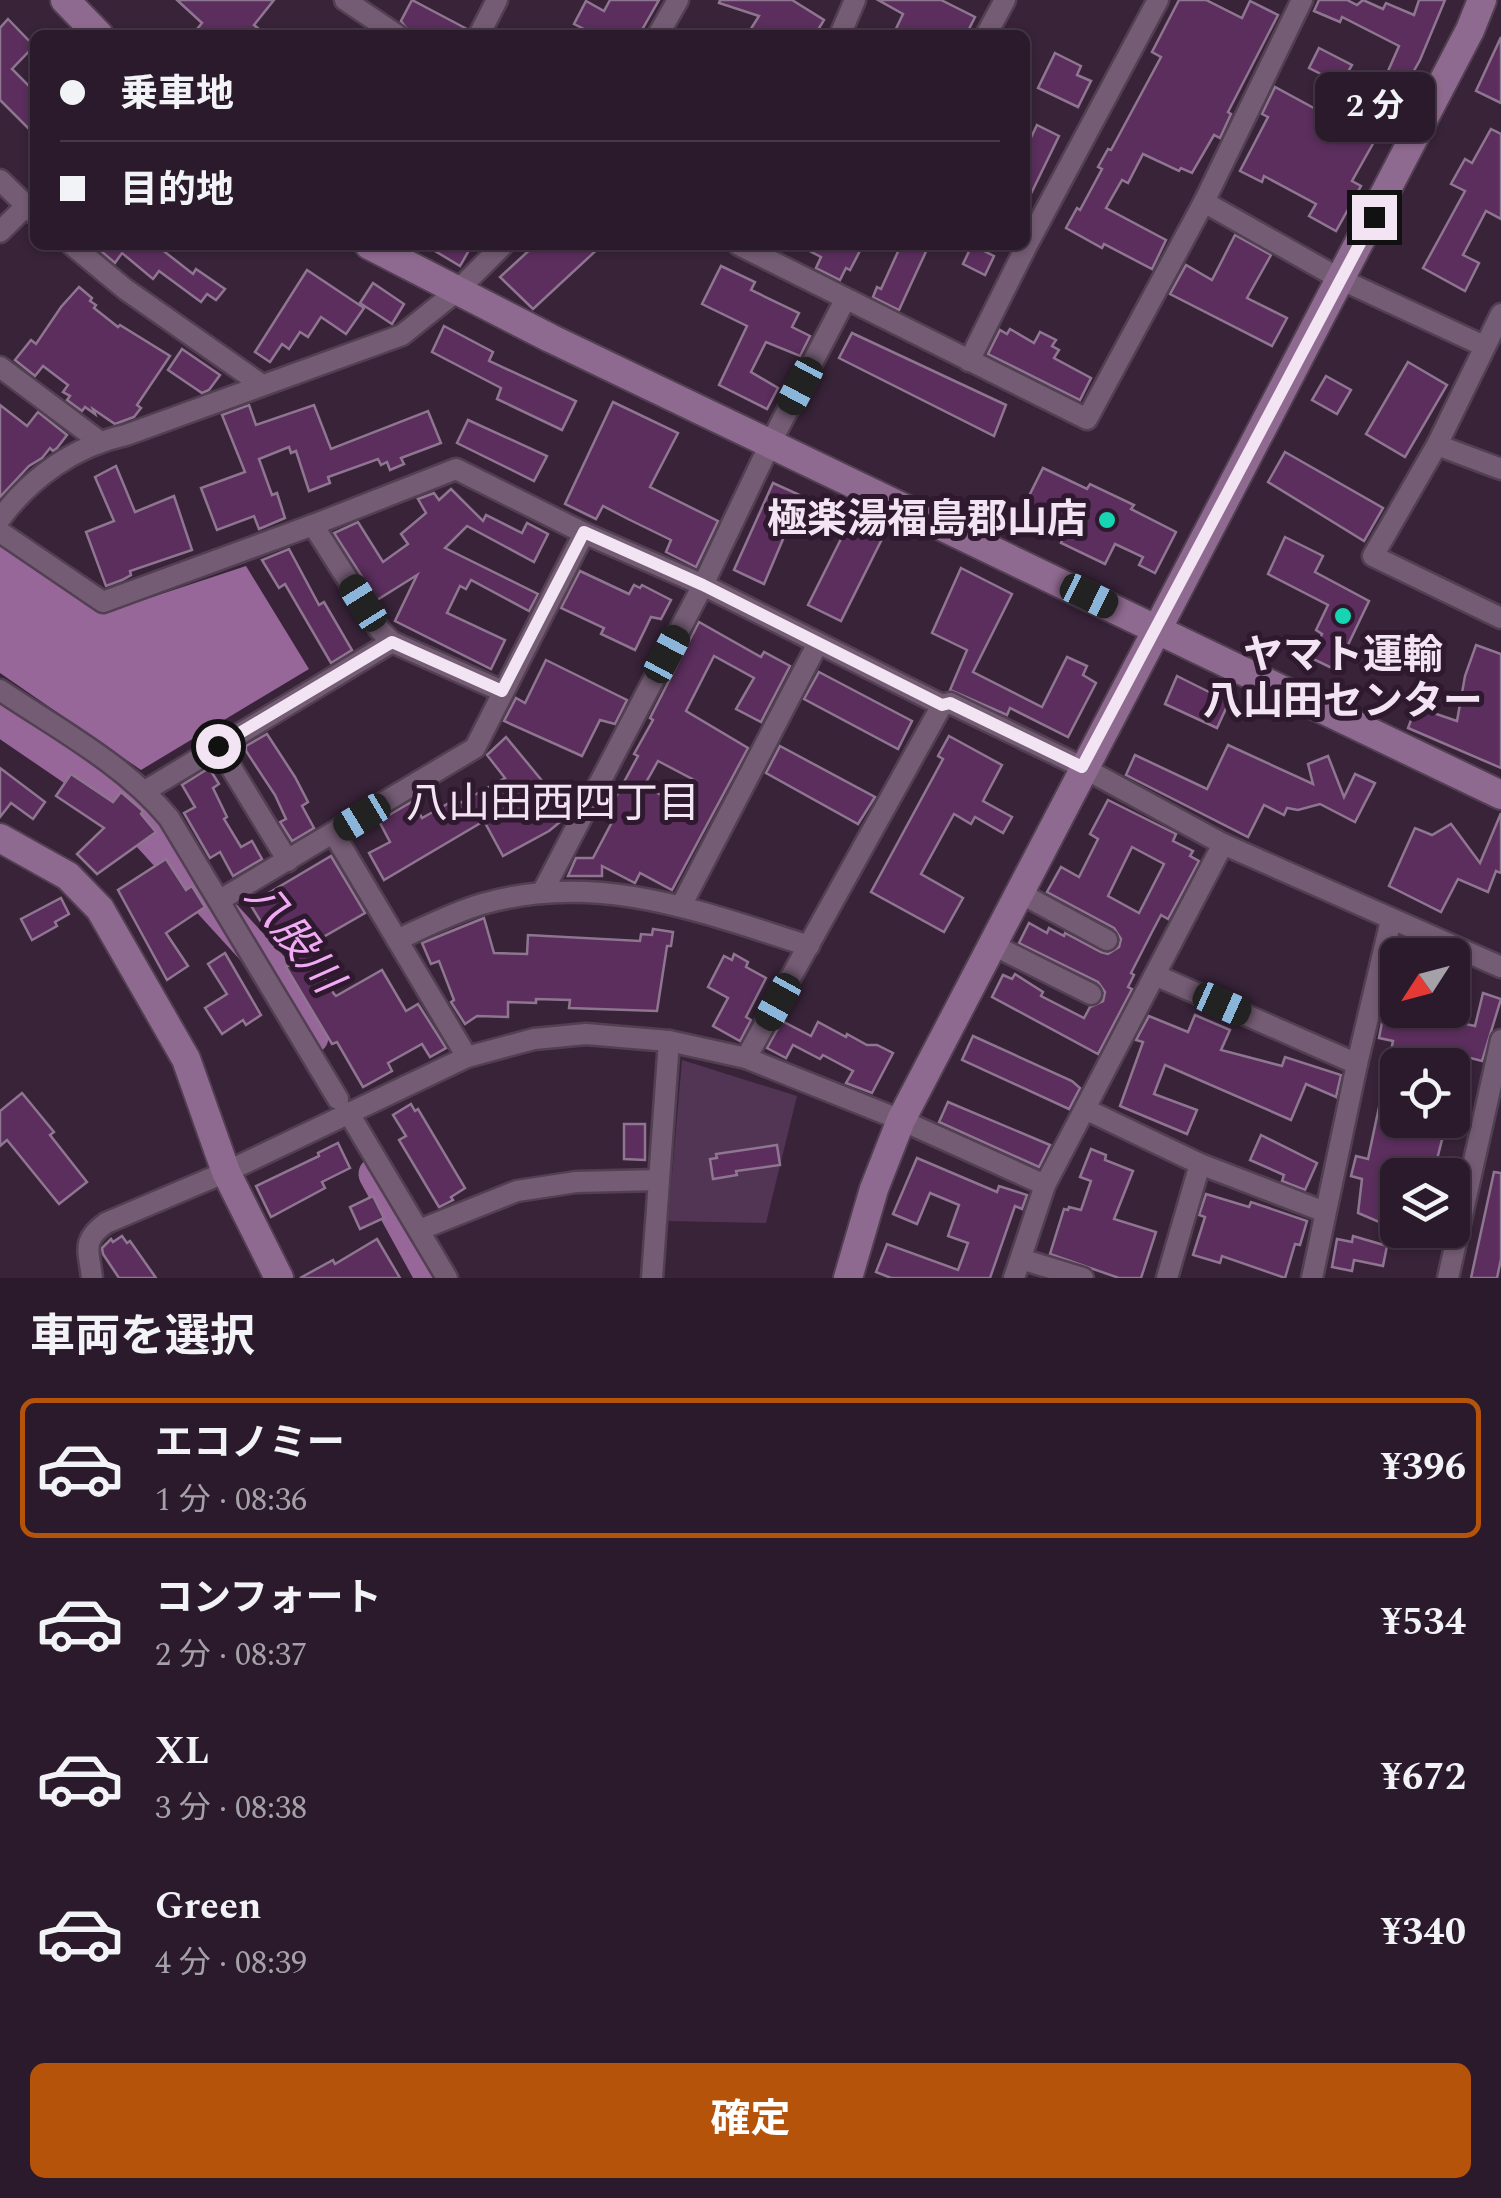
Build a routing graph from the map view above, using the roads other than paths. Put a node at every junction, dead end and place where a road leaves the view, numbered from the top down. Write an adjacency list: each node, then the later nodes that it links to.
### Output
1 (65, 0): 10 (street)
2 (344, 0): 11 (street)
3 (497, 0): 12 (street)
4 (678, 0): 13 (street)
5 (855, 0): 14 (street)
6 (1005, 0): 15 (street)
7 (1158, 0): 21 (street)
8 (1482, 0): 27 (street)
9 (1299, 1): 17 (street)
10 (94, 30)
11 (390, 30)
12 (482, 30)
13 (661, 30)
14 (842, 30)
15 (989, 30)
16 (0, 180): 18 (street)
17 (1204, 202): 27 (street); 32 (street)
18 (30, 209)
19 (30, 211): 20 (street)
20 (0, 232)
21 (1030, 238)
22 (78, 250): 34 (street)
23 (379, 250): 28 (street)
24 (498, 250): 28 (street)
25 (749, 250): 29 (street)
26 (1024, 250): 32 (street)
27 (1342, 280): 31 (street); 45 (street)
28 (457, 291): 34 (street); 36 (street)
29 (845, 300): 32 (street); 36 (street)
30 (1501, 314): 31 (street)
31 (1484, 346): 37 (street)
32 (970, 361)
33 (0, 366): 35 (street)
34 (262, 385): 35 (street)
35 (99, 441): 39 (street)
36 (770, 444): 43 (street); 45 (street)
37 (1437, 445): 38 (street); 44 (street)
38 (1501, 468)
39 (0, 519)
40 (314, 524): 41 (street); 42 (street); 46 (street)
41 (0, 532)
42 (584, 532): 43 (street); 49 (street)
43 (703, 585): 47 (street); 60 (street)
44 (1501, 618)
45 (1158, 628): 52 (street); 54 (street)
46 (392, 642): 49 (street); 51 (street)
47 (818, 643): 50 (street); 62 (street)
48 (0, 690): 53 (street)
49 (502, 691): 55 (street)
50 (942, 705): 52 (street); 67 (street)
51 (218, 746): 53 (street); 58 (street)
52 (1082, 767): 57 (street); 59 (street)
53 (145, 791): 61 (street)
54 (1501, 795)
55 (334, 834): 58 (street); 64 (street)
56 (0, 838): 80 (street)
57 (1223, 844): 63 (street); 69 (street)
58 (288, 861): 61 (street)
59 (1018, 892): 65 (street); 66 (street)
60 (542, 894): 62 (street); 64 (street)
61 (220, 900): 76 (street)
62 (681, 906): 67 (street)
63 (1391, 920): 68 (street); 75 (street)
64 (398, 940): 73 (street)
65 (1107, 940)
66 (991, 944): 70 (street); 78 (street)
67 (809, 946): 74 (street)
68 (1501, 967)
69 (1154, 975): 75 (street); 77 (street)
70 (1091, 994)
71 (1501, 1040): 95 (street)
72 (670, 1041): 73 (street); 74 (street); 81 (street)
73 (467, 1057): 76 (street)
74 (746, 1058): 78 (street)
75 (1357, 1064): 83 (street)
76 (343, 1106): 80 (street); 84 (street)
77 (1085, 1109): 79 (street); 82 (street)
78 (901, 1120): 82 (street); 91 (street)
79 (1200, 1164): 83 (street); 93 (street)
80 (226, 1172): 87 (street); 88 (street)
81 (659, 1180): 84 (street); 90 (street)
82 (1045, 1185): 85 (street)
83 (1325, 1212): 86 (street)
84 (418, 1230): 89 (street)
85 (1017, 1269): 92 (street)
86 (1312, 1276): 94 (street)
87 (92, 1278)
88 (279, 1278)
89 (447, 1278)
90 (652, 1278)
91 (848, 1278)
92 (1083, 1278)
93 (1167, 1278)
94 (1336, 1278)
95 (1448, 1278)

